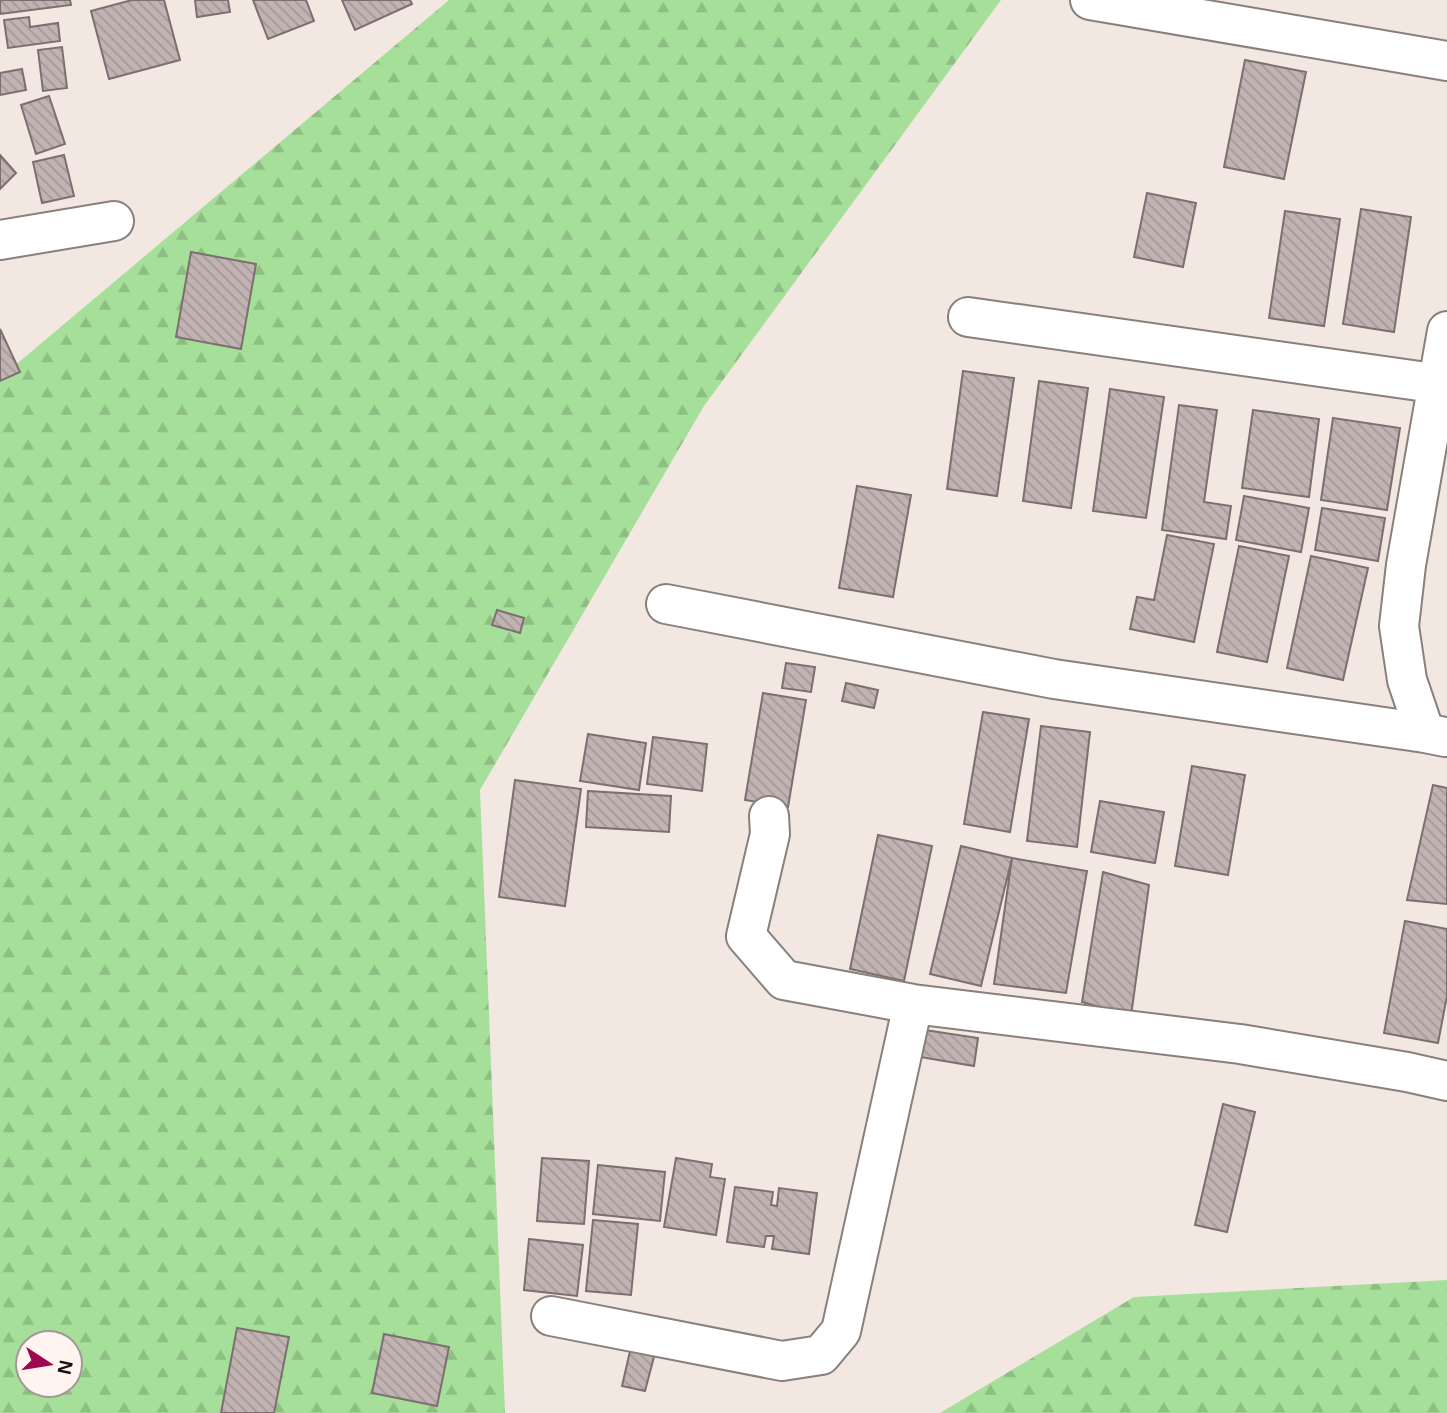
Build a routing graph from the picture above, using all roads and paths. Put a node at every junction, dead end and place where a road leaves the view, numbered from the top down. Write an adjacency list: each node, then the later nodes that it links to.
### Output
1 (1090, 0): 2 (street)
2 (1447, 61)
3 (114, 221): 4 (street)
4 (0, 240)
5 (968, 317): 7 (street)
6 (1447, 331): 7 (street)
7 (1443, 384): 9 (street)
8 (666, 604): 9 (street)
9 (1436, 735)
10 (769, 816): 11 (street)
11 (913, 1004): 12 (street); 13 (street)
12 (1447, 1081)
13 (551, 1316)

